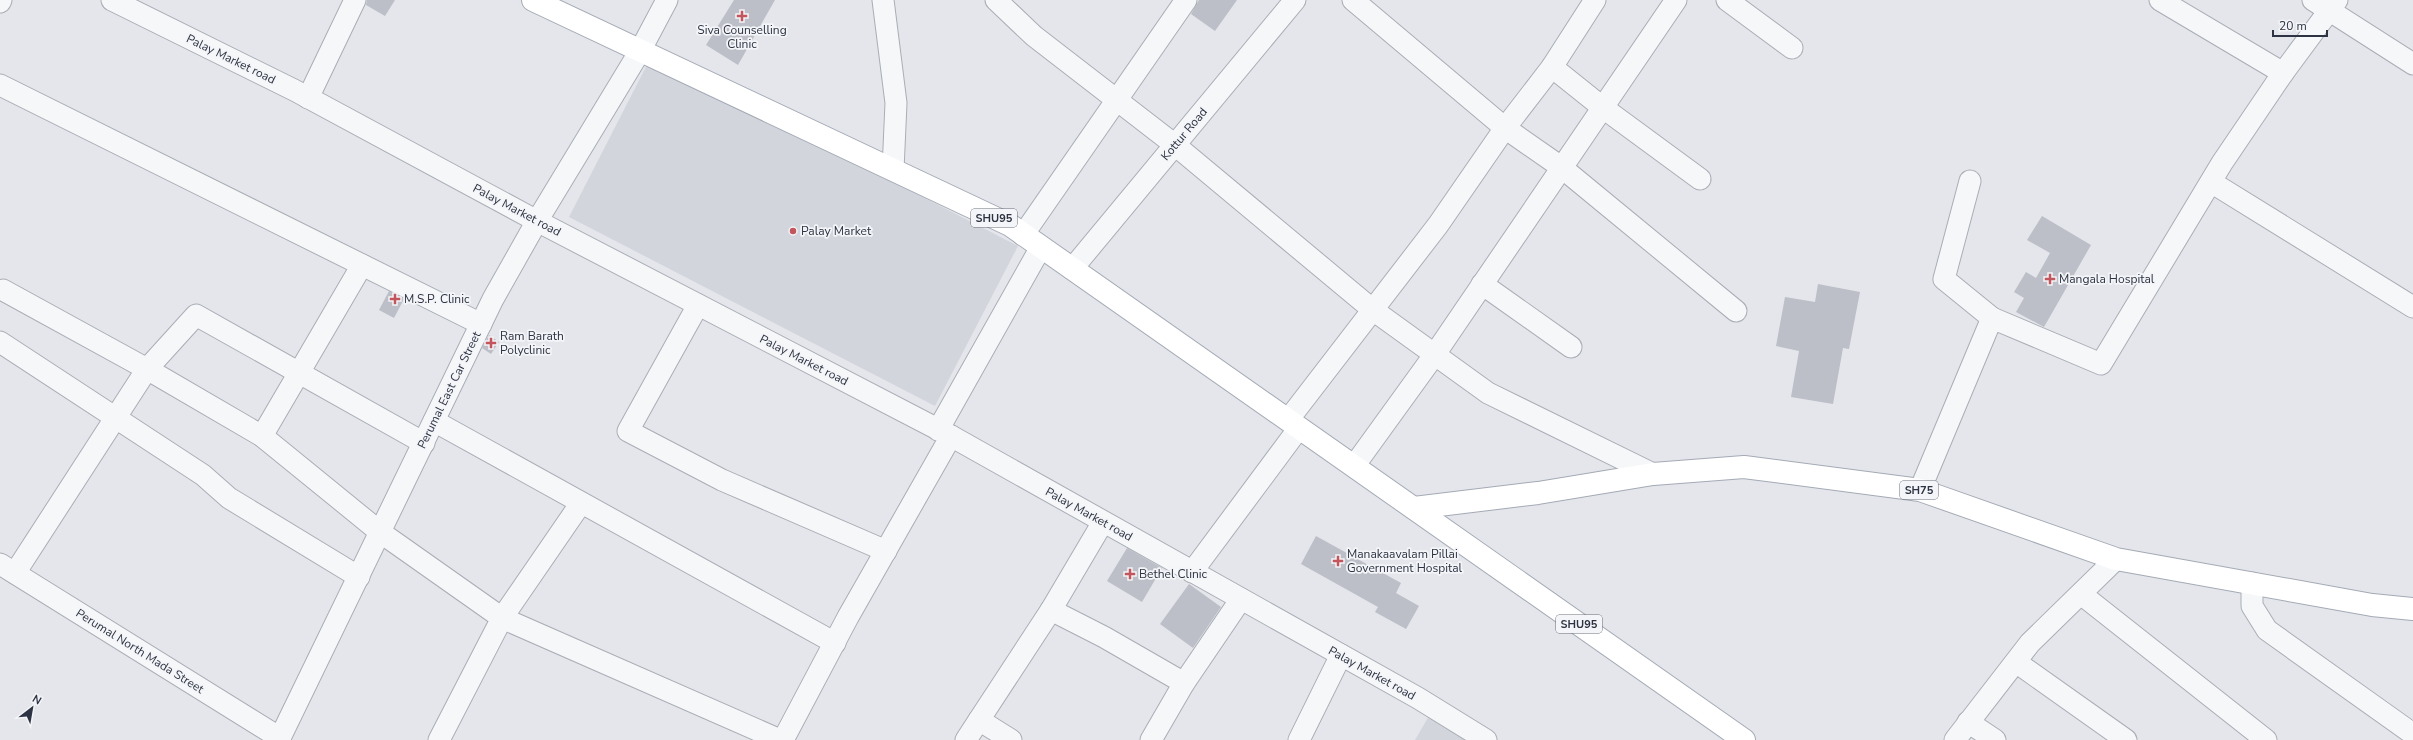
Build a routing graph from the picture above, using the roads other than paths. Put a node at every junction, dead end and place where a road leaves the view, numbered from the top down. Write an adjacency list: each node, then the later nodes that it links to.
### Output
1 (112, 0): 21 (street, Palay Market road)
2 (355, 0): 21 (street)
3 (533, 0): 16 (main road, SHU95)
4 (668, 0): 16 (street, Perumal East Car Street)
5 (882, 0): 27 (street)
6 (996, 0): 22 (street)
7 (1186, 0): 22 (street)
8 (1295, 0): 25 (street, Kottur Road)
9 (1353, 0): 24 (street)
10 (1596, 0): 18 (street)
11 (1676, 0): 23 (street)
12 (1727, 0): 15 (street)
13 (2160, 0): 19 (street)
14 (2327, 4): 17 (street); 19 (street)
15 (1792, 48)
16 (640, 50): 27 (main road, SHU95); 31 (street, Perumal East Car Street)
17 (2413, 64)
18 (1552, 67): 23 (street); 24 (street)
19 (2283, 73): 30 (street)
20 (0, 85): 34 (street)
21 (308, 98): 31 (street, Palay Market road)
22 (1115, 99): 25 (street); 32 (street)
23 (1602, 107): 26 (street); 28 (street)
24 (1505, 128): 26 (street); 40 (street)
25 (1175, 145): 35 (street, Kottur Road); 40 (street)
26 (1561, 167): 36 (street); 41 (street)
27 (893, 170): 32 (main road, SHU95)
28 (1700, 179)
29 (1970, 181): 42 (street)
30 (2211, 182): 39 (street); 42 (street)
31 (537, 221): 38 (street, Palay Market road); 43 (street, Perumal East Car Street)
32 (1023, 234): 33 (main road, SHU95)
33 (1042, 247): 35 (main road, SHU95); 52 (street)
34 (362, 265): 43 (street); 48 (street)
35 (1072, 269): 51 (main road, SHU95)
36 (1482, 284): 45 (street); 46 (street)
37 (3, 290): 47 (street)
38 (698, 305): 52 (street, Palay Market road); 62 (street)
39 (2413, 307)
40 (1373, 310): 46 (street); 51 (street)
41 (1736, 311)
42 (1992, 318): 57 (street)
43 (481, 324): 50 (street, Perumal East Car Street)
44 (0, 342): 49 (street)
45 (1570, 347)
46 (1435, 354): 55 (street); 56 (street)
47 (147, 369): 48 (street); 49 (street); 53 (street)
48 (299, 373): 53 (street); 54 (street)
49 (115, 417): 64 (street); 66 (street)
50 (434, 421): 54 (street, Perumal East Car Street); 58 (street)
51 (1294, 424): 55 (main road, SHU95); 65 (street)
52 (945, 433): 60 (street, Palay Market road); 62 (street)
53 (262, 436): 61 (street)
54 (424, 443): 61 (street, Perumal East Car Street)
55 (1354, 466): 59 (main road, SHU95)
56 (1653, 474): 57 (main road, SH75); 59 (main road, SH75)
57 (1920, 490): 63 (main road, SH75)
58 (581, 503): 72 (street); 73 (street)
59 (1414, 508): 88 (main road, SHU95)
60 (1103, 522): 65 (street, Palay Market road); 71 (street)
61 (380, 532): 66 (street, Perumal East Car Street); 72 (street)
62 (886, 550): 73 (street)
63 (2116, 559): 67 (main road, SH75); 68 (street)
64 (8, 568): 80 (street, Perumal North Mada Street)
65 (1192, 572): 69 (street, Palay Market road)
66 (359, 577): 80 (street, Perumal East Car Street)
67 (2252, 583): 70 (main road, SH75); 79 (street)
68 (2081, 594): 75 (street); 92 (street)
69 (1241, 599): 74 (street, Palay Market road); 76 (street)
70 (2413, 609)
71 (1050, 610): 76 (street); 77 (street)
72 (502, 618): 81 (street); 82 (street)
73 (835, 643): 82 (street)
74 (1341, 655): 86 (street); 87 (street, Palay Market road)
75 (2016, 662): 78 (street); 91 (street)
76 (1184, 683): 85 (street)
77 (979, 720): 83 (street); 84 (street)
78 (1968, 722): 89 (street); 90 (street)
79 (2413, 734)
80 (280, 739)
81 (439, 740)
82 (782, 740)
83 (966, 740)
84 (1011, 740)
85 (1151, 740)
86 (1299, 740)
87 (1486, 740)
88 (1744, 740)
89 (1955, 740)
90 (1995, 740)
91 (2126, 740)
92 (2266, 740)

